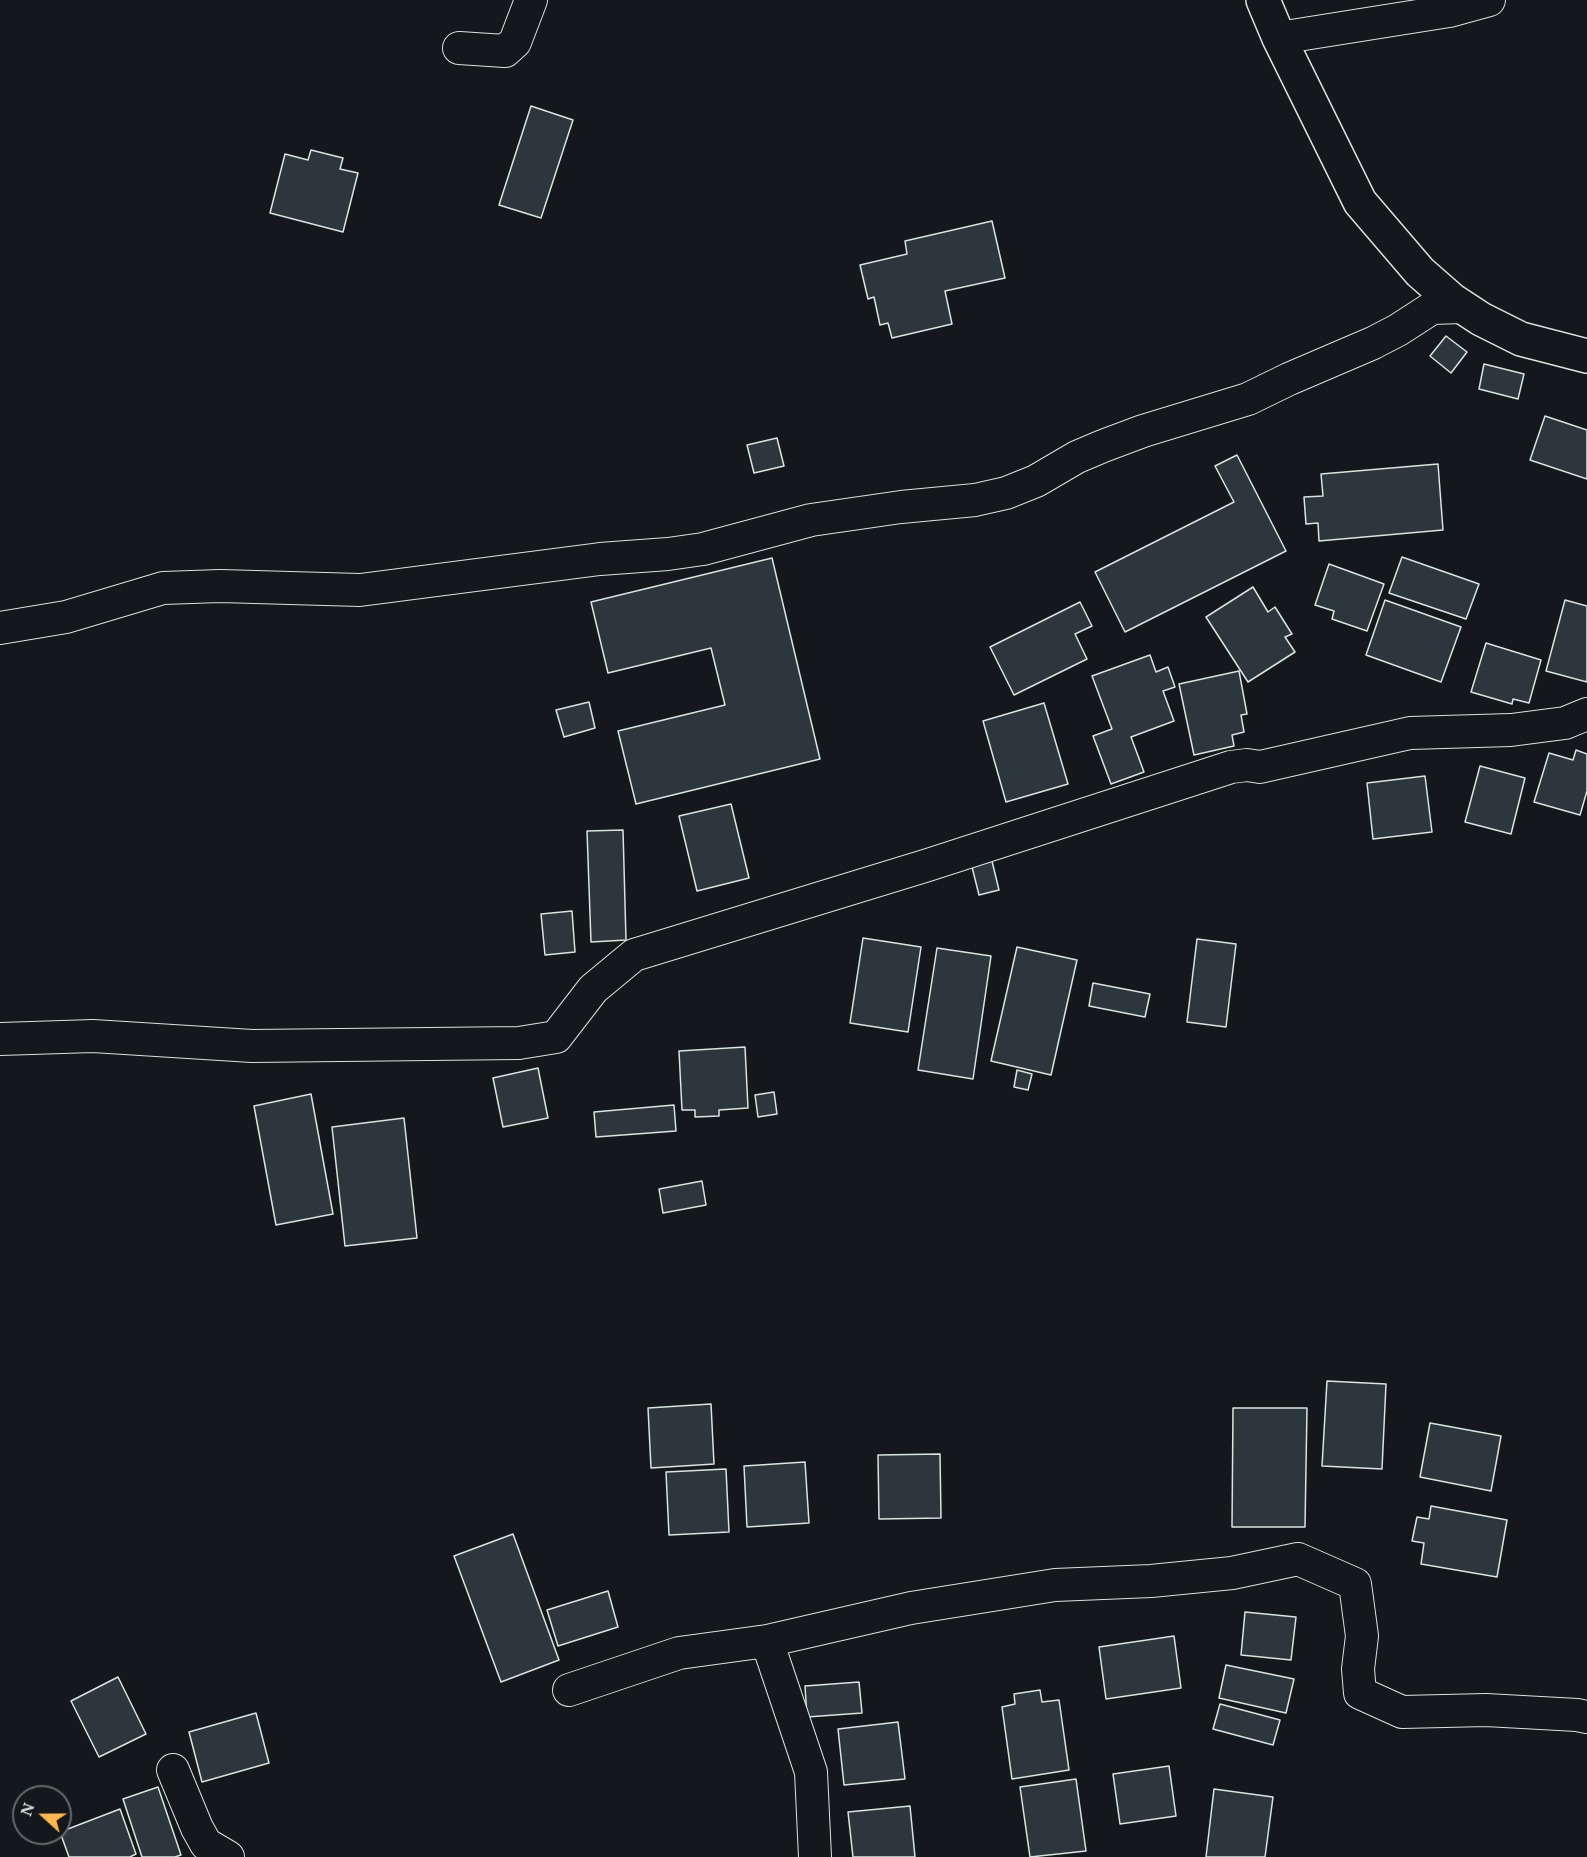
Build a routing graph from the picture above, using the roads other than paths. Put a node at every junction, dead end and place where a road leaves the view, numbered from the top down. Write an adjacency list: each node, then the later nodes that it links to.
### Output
1 (531, 0): 5 (street)
2 (1263, 0): 4 (street)
3 (1489, 0): 4 (street)
4 (1279, 38): 6 (street)
5 (459, 48)
6 (1462, 307): 7 (street); 8 (street)
7 (1587, 356)
8 (0, 628)
9 (1587, 714): 10 (street)
10 (0, 1039)
11 (766, 1641): 12 (street); 13 (street); 16 (street)
12 (568, 1690)
13 (1587, 1717)
14 (174, 1770): 15 (street)
15 (228, 1857)
16 (815, 1857)

